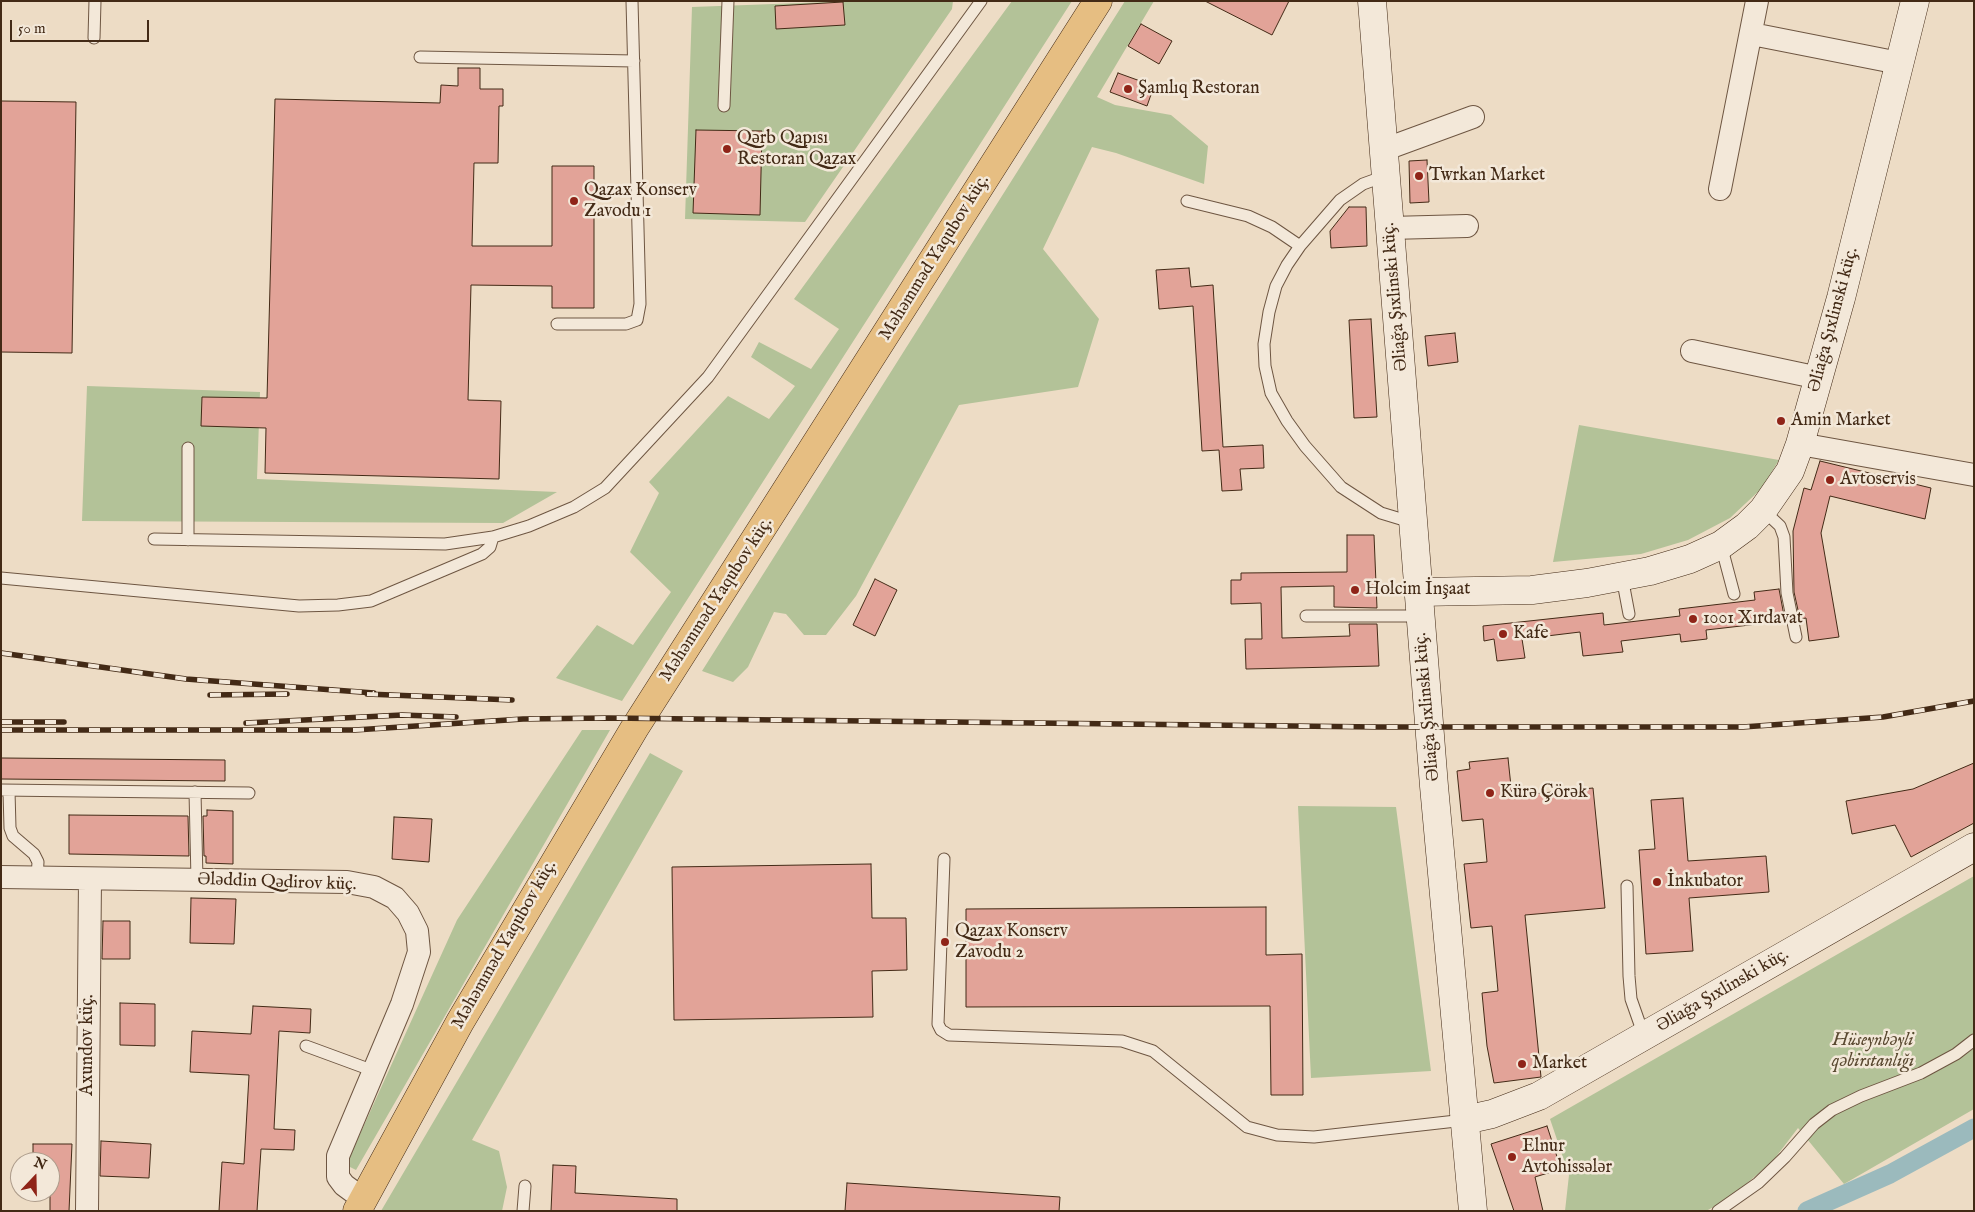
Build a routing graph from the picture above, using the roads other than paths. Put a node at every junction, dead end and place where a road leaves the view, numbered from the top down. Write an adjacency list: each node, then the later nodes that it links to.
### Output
1 (96, 1): 10 (lane)
2 (632, 1): 12 (lane)
3 (728, 1): 14 (lane)
4 (981, 1): 30 (lane)
5 (1098, 1): 57 (main road, Məhəmməd Yaqubov küç.)
6 (1372, 1): 16 (street, Əliağa Şıxlinski küç.)
7 (1757, 1): 9 (street)
8 (1915, 1): 13 (street, Əliağa Şıxlinski küç.)
9 (1752, 34): 13 (street); 17 (street)
10 (94, 38)
11 (420, 57): 12 (lane)
12 (634, 62): 22 (lane)
13 (1899, 62): 24 (street, Əliağa Şıxlinski küç.)
14 (724, 106)
15 (1473, 117): 16 (street)
16 (1384, 163): 20 (street, Əliağa Şıxlinski küç.); 21 (lane)
17 (1720, 189)
18 (1187, 201): 21 (lane)
19 (1468, 226): 20 (street)
20 (1390, 228): 29 (street, Əliağa Şıxlinski küç.)
21 (1300, 246): 29 (lane)
22 (558, 324)
23 (1692, 351): 24 (street)
24 (1819, 378): 25 (street, Əliağa Şıxlinski küç.)
25 (1800, 444): 27 (street); 28 (street, Əliağa Şıxlinski küç.)
26 (188, 448): 32 (lane)
27 (1974, 475)
28 (1762, 510): 33 (street, Əliağa Şıxlinski küç.); 40 (lane)
29 (1415, 523): 37 (street, Əliağa Şıxlinski küç.)
30 (493, 537): 32 (lane); 35 (lane)
31 (154, 539): 32 (lane)
32 (188, 540)
33 (1721, 545): 34 (street, Əliağa Şıxlinski küç.); 36 (lane)
34 (1622, 577): 37 (street, Əliağa Şıxlinski küç.); 38 (lane)
35 (1, 578)
36 (1734, 594)
37 (1419, 604): 39 (lane); 55 (street, Əliağa Şıxlinski küç.)
38 (1629, 614)
39 (1306, 616)
40 (1796, 637)
41 (5, 790): 42 (lane); 47 (lane)
42 (195, 792): 43 (lane); 49 (lane)
43 (249, 793)
44 (1974, 847): 51 (street, Əliağa Şıxlinski küç.)
45 (944, 859): 55 (lane)
46 (1, 877): 47 (street, Ələddin Qədirov küç.)
47 (37, 878): 48 (street, Ələddin Qədirov küç.)
48 (90, 879): 49 (street, Ələddin Qədirov küç.); 58 (street, Axundov küç.)
49 (197, 880): 54 (street, Ələddin Qədirov küç.)
50 (1627, 886): 51 (lane)
51 (1644, 1036): 55 (street, Əliağa Şıxlinski küç.)
52 (1974, 1040): 61 (lane)
53 (306, 1046): 54 (lane)
54 (374, 1072): 57 (street, Ələddin Qədirov küç.)
55 (1465, 1120): 60 (street, Əliağa Şıxlinski küç.)
56 (525, 1186): 59 (lane)
57 (360, 1205)
58 (87, 1211)
59 (523, 1211)
60 (1473, 1211)
61 (1718, 1211)

